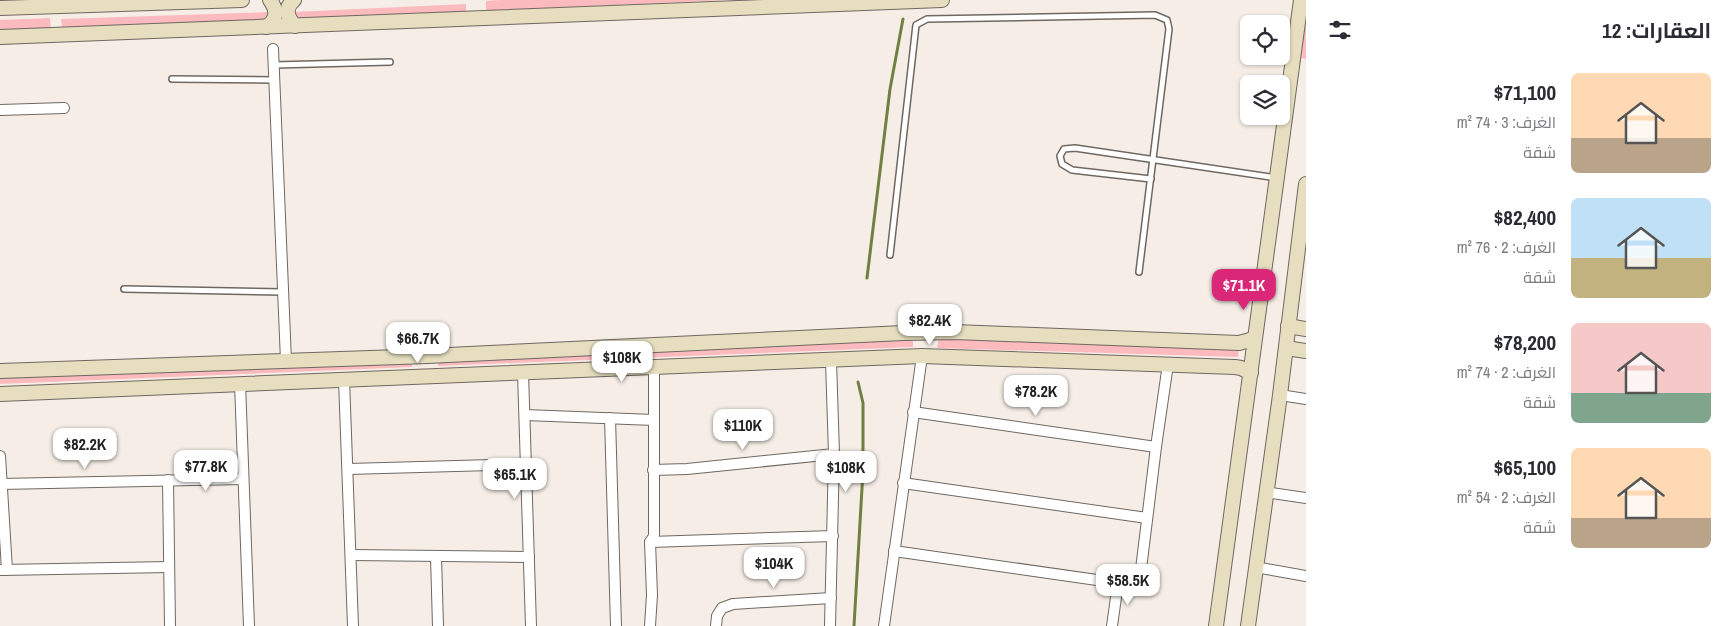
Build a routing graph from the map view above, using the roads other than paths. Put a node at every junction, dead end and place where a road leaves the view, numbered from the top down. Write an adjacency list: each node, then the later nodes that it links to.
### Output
1 (242, 0): 7 (street)
2 (270, 0): 10 (street)
3 (294, 0): 9 (street)
4 (940, 0): 6 (street)
5 (1301, 0): 18 (street)
6 (904, 1): 9 (street)
7 (59, 3): 8 (street)
8 (0, 8)
9 (295, 26): 10 (street)
10 (266, 27): 11 (street)
11 (0, 37)
12 (273, 49): 14 (street)
13 (390, 62): 14 (lane)
14 (274, 65): 17 (street)
15 (1304, 72): 18 (street)
16 (172, 79): 17 (lane)
17 (274, 80): 29 (street)
18 (1290, 82)
19 (64, 108): 20 (street)
20 (0, 110)
21 (1284, 125): 23 (street)
22 (1154, 159): 23 (lane); 24 (lane); 24 (lane); 26 (lane)
23 (1277, 178): 34 (street)
24 (1152, 179): 27 (lane)
25 (1306, 184): 30 (street)
26 (890, 255)
27 (1139, 272)
28 (124, 289): 29 (lane)
29 (283, 292): 42 (street)
30 (1288, 326): 31 (street); 35 (street)
31 (1306, 329)
32 (911, 332): 33 (street); 37 (street); 39 (street)
33 (936, 332): 34 (street); 40 (street)
34 (1255, 337): 47 (street)
35 (1286, 348): 36 (street); 53 (street)
36 (1306, 350)
37 (437, 355): 38 (street); 49 (street)
38 (414, 356): 42 (street); 48 (street)
39 (915, 356): 40 (street); 41 (street); 55 (street)
40 (938, 356): 43 (street)
41 (831, 360): 44 (street); 60 (street)
42 (286, 361): 45 (street)
43 (1168, 364): 47 (street); 59 (street)
44 (654, 368): 46 (street); 58 (street)
45 (0, 371)
46 (523, 373): 49 (street); 56 (street)
47 (1251, 373): 95 (street)
48 (412, 376): 49 (street); 50 (street)
49 (436, 376)
50 (344, 379): 51 (street); 63 (street)
51 (240, 383): 52 (street); 65 (street)
52 (0, 394)
53 (1280, 395): 54 (street); 69 (street)
54 (1306, 399)
55 (913, 412): 59 (street); 67 (street)
56 (526, 415): 57 (street); 62 (street)
57 (610, 418): 58 (street); 89 (street)
58 (654, 420): 64 (street)
59 (1156, 447): 71 (street)
60 (834, 454): 64 (street); 72 (street)
61 (0, 456): 68 (street)
62 (527, 464): 63 (street); 77 (street)
63 (348, 468): 75 (street)
64 (653, 470): 73 (street)
65 (243, 479): 66 (street); 85 (street)
66 (168, 480): 68 (street); 78 (street)
67 (903, 483): 71 (street); 74 (street)
68 (1, 484): 80 (street)
69 (1266, 492): 70 (street); 79 (street)
70 (1306, 498)
71 (1147, 518): 82 (street)
72 (833, 536): 73 (street); 83 (street)
73 (650, 542): 90 (street)
74 (894, 552): 82 (street); 93 (street)
75 (350, 556): 76 (street); 86 (street)
76 (436, 556): 77 (street); 87 (street)
77 (529, 557): 88 (street)
78 (170, 567): 80 (street); 84 (street)
79 (1256, 567): 81 (street); 96 (street)
80 (3, 570)
81 (1306, 576)
82 (1118, 583): 94 (street)
83 (831, 598): 91 (street); 92 (street)
84 (170, 626)
85 (249, 626)
86 (353, 626)
87 (438, 626)
88 (531, 626)
89 (616, 626)
90 (650, 626)
91 (716, 626)
92 (830, 626)
93 (884, 626)
94 (1112, 626)
95 (1216, 626)
96 (1248, 626)

